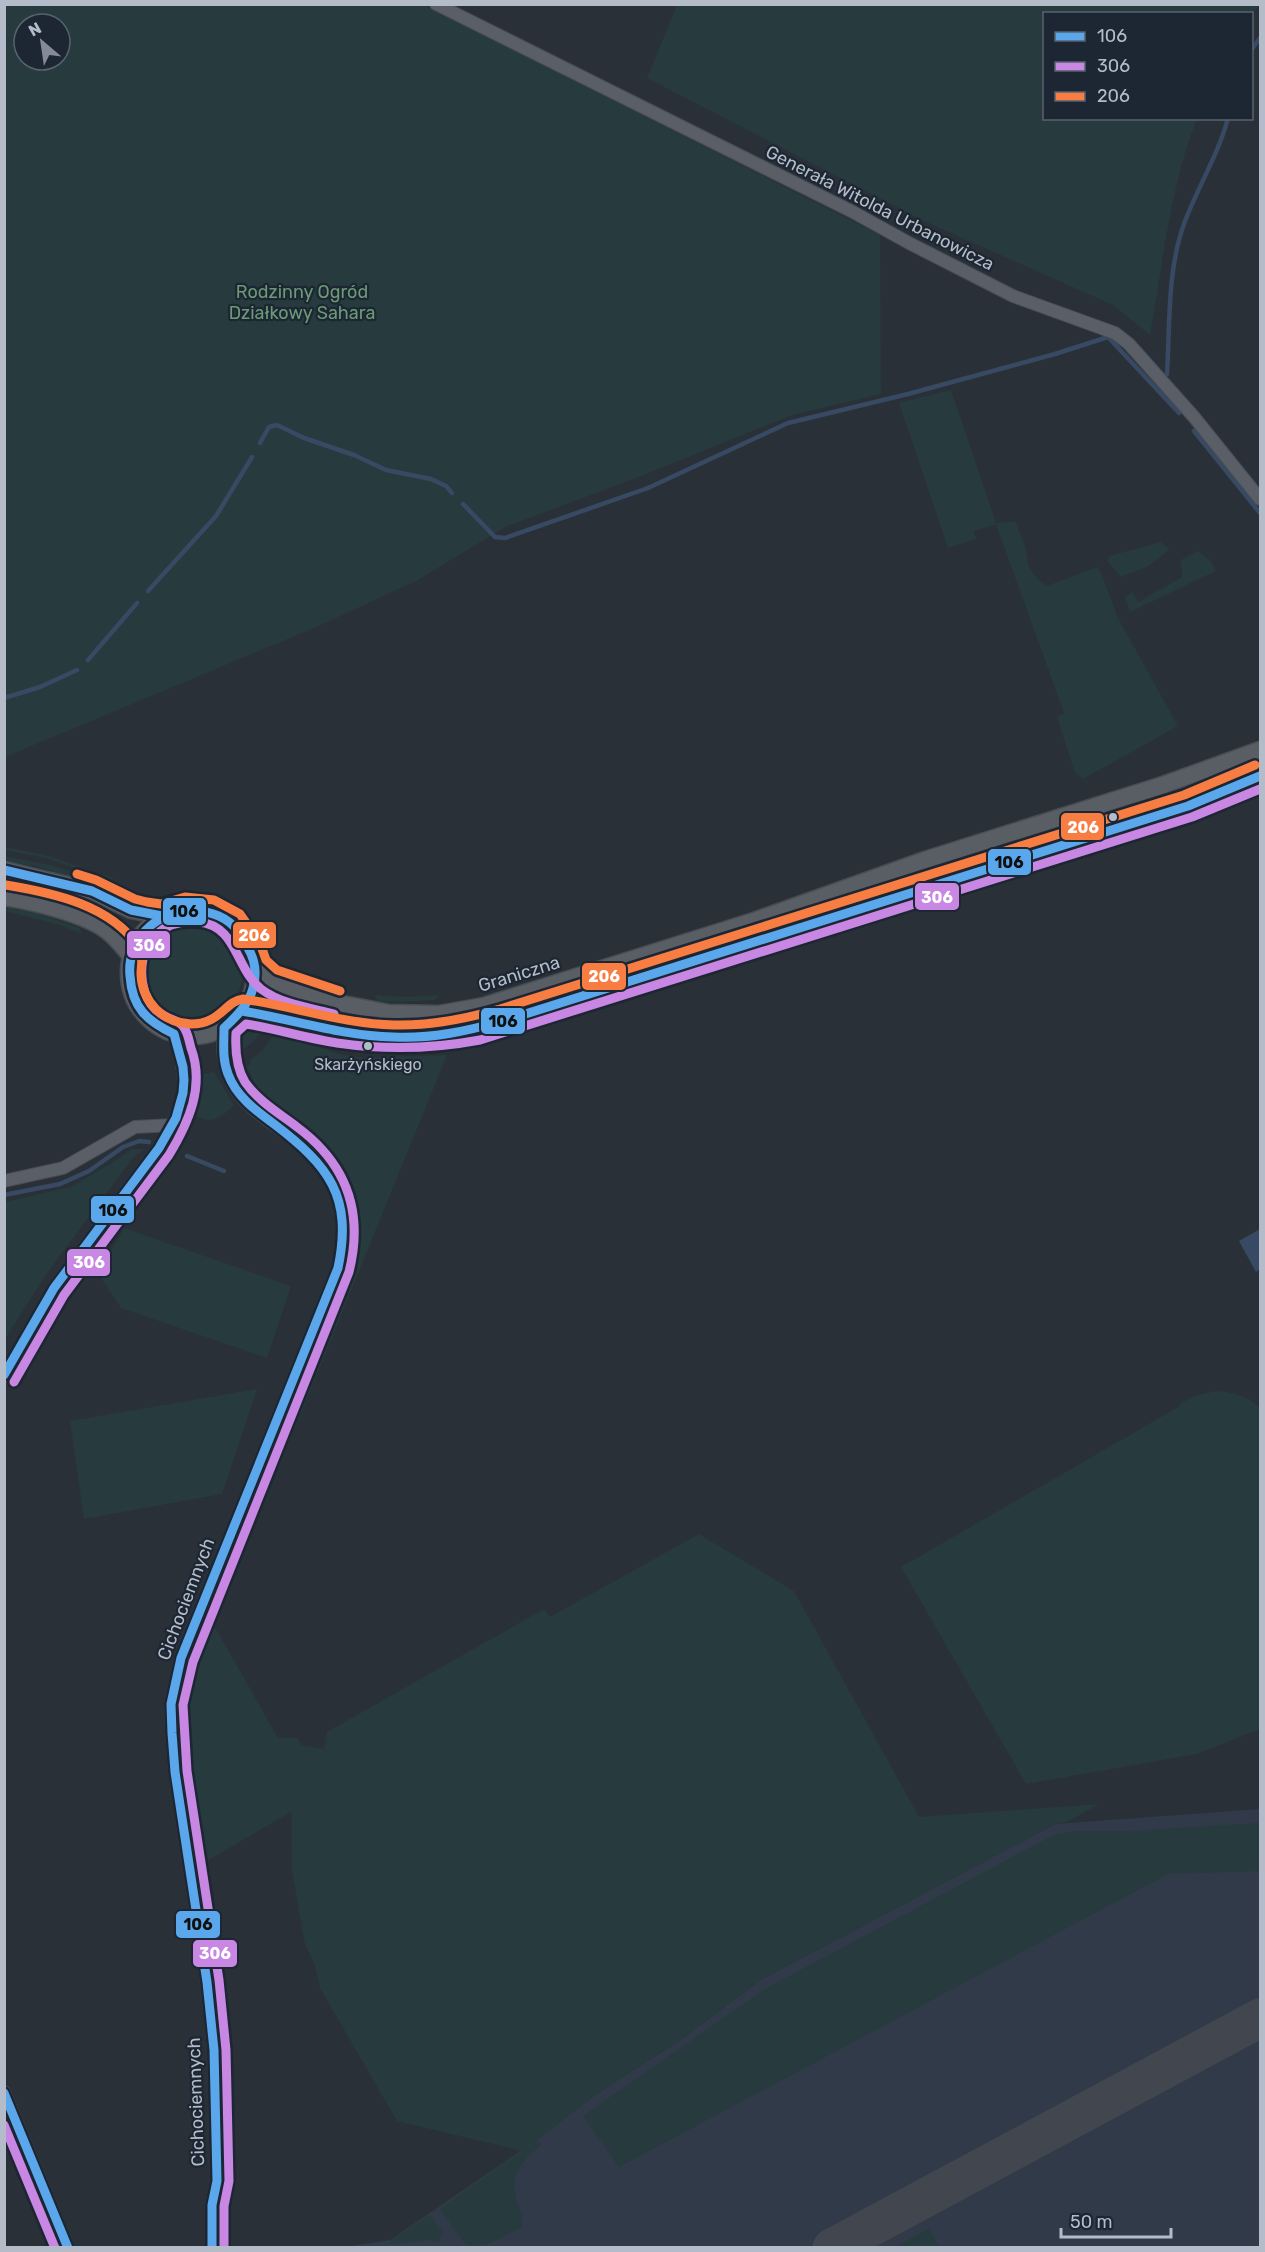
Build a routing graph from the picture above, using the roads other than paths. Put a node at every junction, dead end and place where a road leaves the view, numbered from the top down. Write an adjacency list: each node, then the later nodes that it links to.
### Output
1 (436, 4): 2 (street, Generała Witolda Urbanowicza)
2 (1260, 498)
3 (1260, 750): 5 (main road, Graniczna)
4 (1260, 776): 7 (main road)
5 (964, 848): 7 (main road); 11 (main road, Graniczna)
6 (4, 870): 9 (main road)
7 (971, 873): 12 (main road)
8 (4, 897): 10 (main road)
9 (162, 916): 10 (main road); 11 (main road)
10 (130, 955): 14 (main road)
11 (256, 967): 12 (main road)
12 (242, 1011): 13 (main road)
13 (224, 1028): 14 (main road); 21 (street, Cichociemnych)
14 (174, 1034): 15 (street)
15 (173, 1125): 16 (street); 17 (street)
16 (4, 1181)
17 (4, 1376)
18 (4, 2092): 19 (street)
19 (8, 2107): 20 (street)
20 (68, 2247)
21 (212, 2247)

